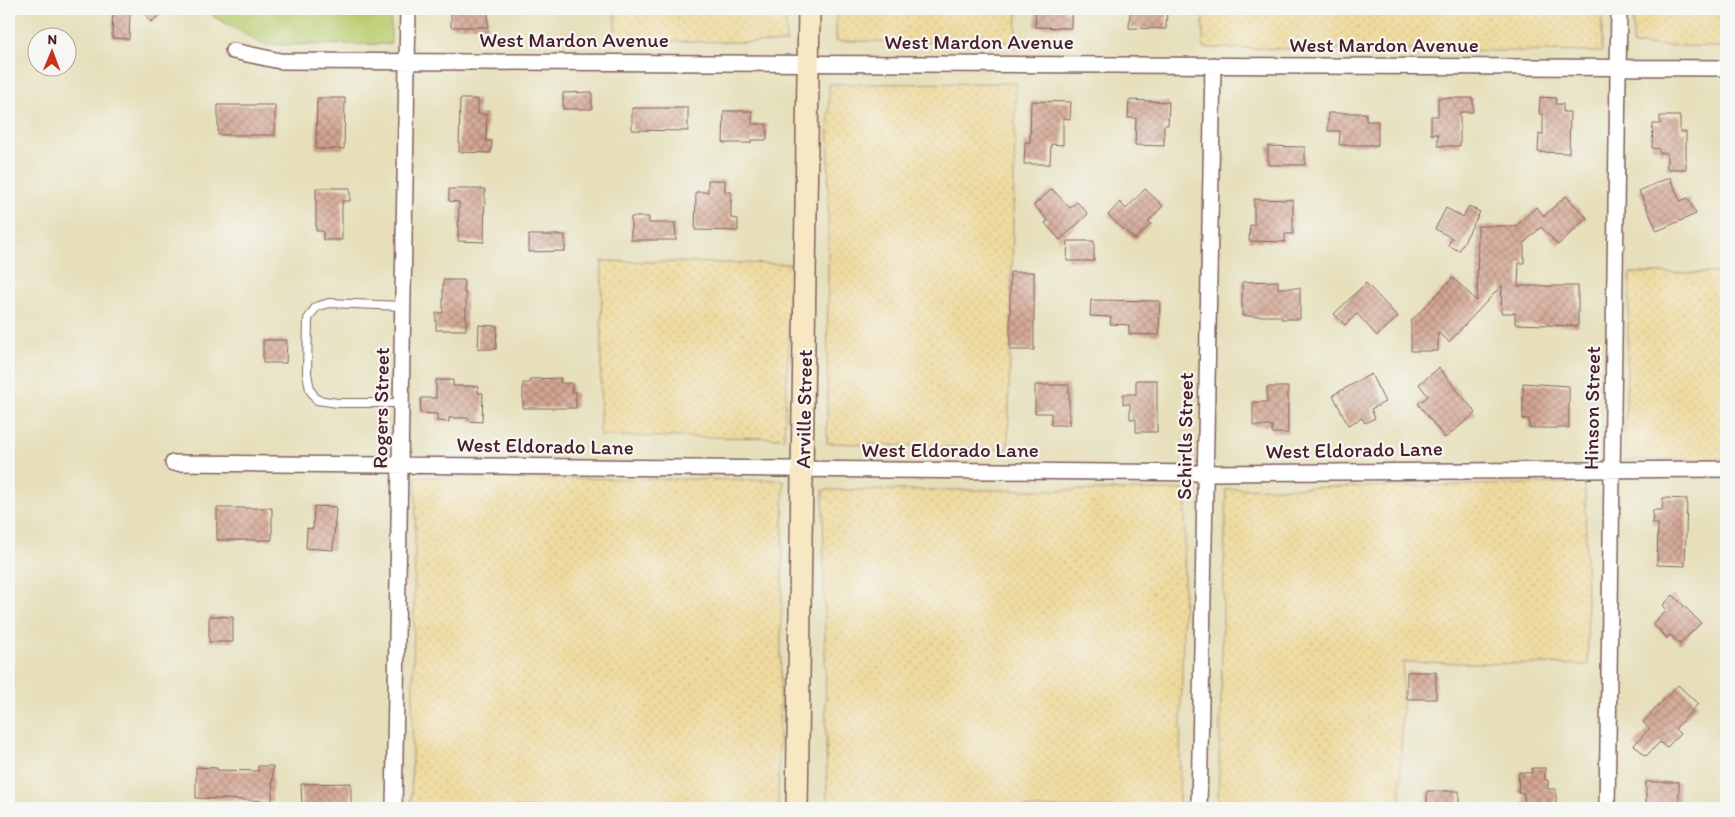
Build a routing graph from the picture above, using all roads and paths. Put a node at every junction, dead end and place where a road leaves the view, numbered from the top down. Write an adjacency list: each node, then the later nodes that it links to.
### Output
1 (408, 9): 5 (street, Rogers Street)
2 (809, 9): 6 (street, Arville Street)
3 (1619, 9): 8 (street, Hinson Street)
4 (233, 51): 5 (street, West Mardon Avenue)
5 (407, 61): 6 (street, West Mardon Avenue); 10 (street, Rogers Street)
6 (808, 62): 7 (street, West Mardon Avenue); 16 (street, Arville Street)
7 (1213, 65): 8 (street, West Mardon Avenue); 17 (street, Schirlls Street)
8 (1618, 68): 9 (street, West Mardon Avenue); 14 (street, Hinson Street)
9 (1726, 68)
10 (403, 306): 11 (street, Rogers Street); 11 (lane)
11 (402, 403): 13 (street, Rogers Street)
12 (172, 463): 13 (street, West Eldorado Lane)
13 (402, 465): 16 (street, West Eldorado Lane); 18 (street, Rogers Street)
14 (1612, 469): 15 (street, West Eldorado Lane); 17 (street, West Eldorado Lane); 21 (street, Hinson Street)
15 (1726, 469)
16 (804, 470): 17 (street, West Eldorado Lane); 19 (street, Arville Street)
17 (1206, 473): 20 (street, Schirlls Street)
18 (394, 808)
19 (798, 808)
20 (1199, 808)
21 (1607, 808)

